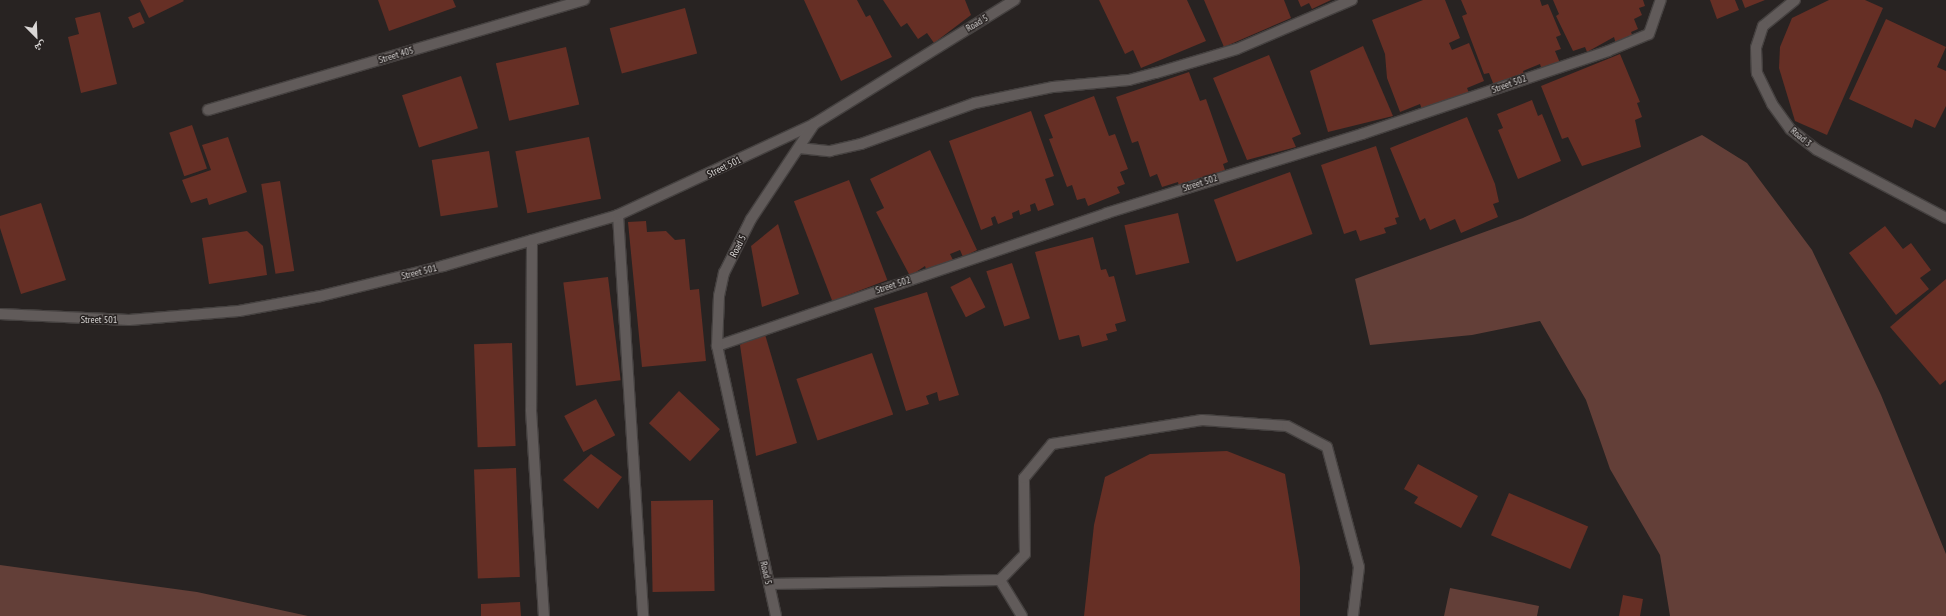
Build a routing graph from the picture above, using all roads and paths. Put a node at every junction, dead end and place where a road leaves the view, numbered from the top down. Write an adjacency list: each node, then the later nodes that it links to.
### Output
1 (584, 0): 6 (street, Street 405)
2 (1015, 0): 7 (street, Road 5)
3 (1352, 0): 8 (street)
4 (1661, 0): 13 (street, Street 502)
5 (1795, 0): 10 (street, Road 3)
6 (208, 110)
7 (814, 124): 8 (street, Road 5); 9 (street, Street 501)
8 (799, 148): 13 (street, Road 5)
9 (618, 215): 11 (street, Street 501); 17 (street)
10 (1946, 218)
11 (532, 240): 12 (street, Street 501); 16 (street)
12 (0, 314)
13 (717, 346): 15 (street, Road 5)
14 (1000, 580): 15 (street); 19 (street); 20 (street)
15 (769, 584): 18 (street, Road 5)
16 (544, 616)
17 (643, 616)
18 (776, 616)
19 (1022, 616)
20 (1353, 616)

